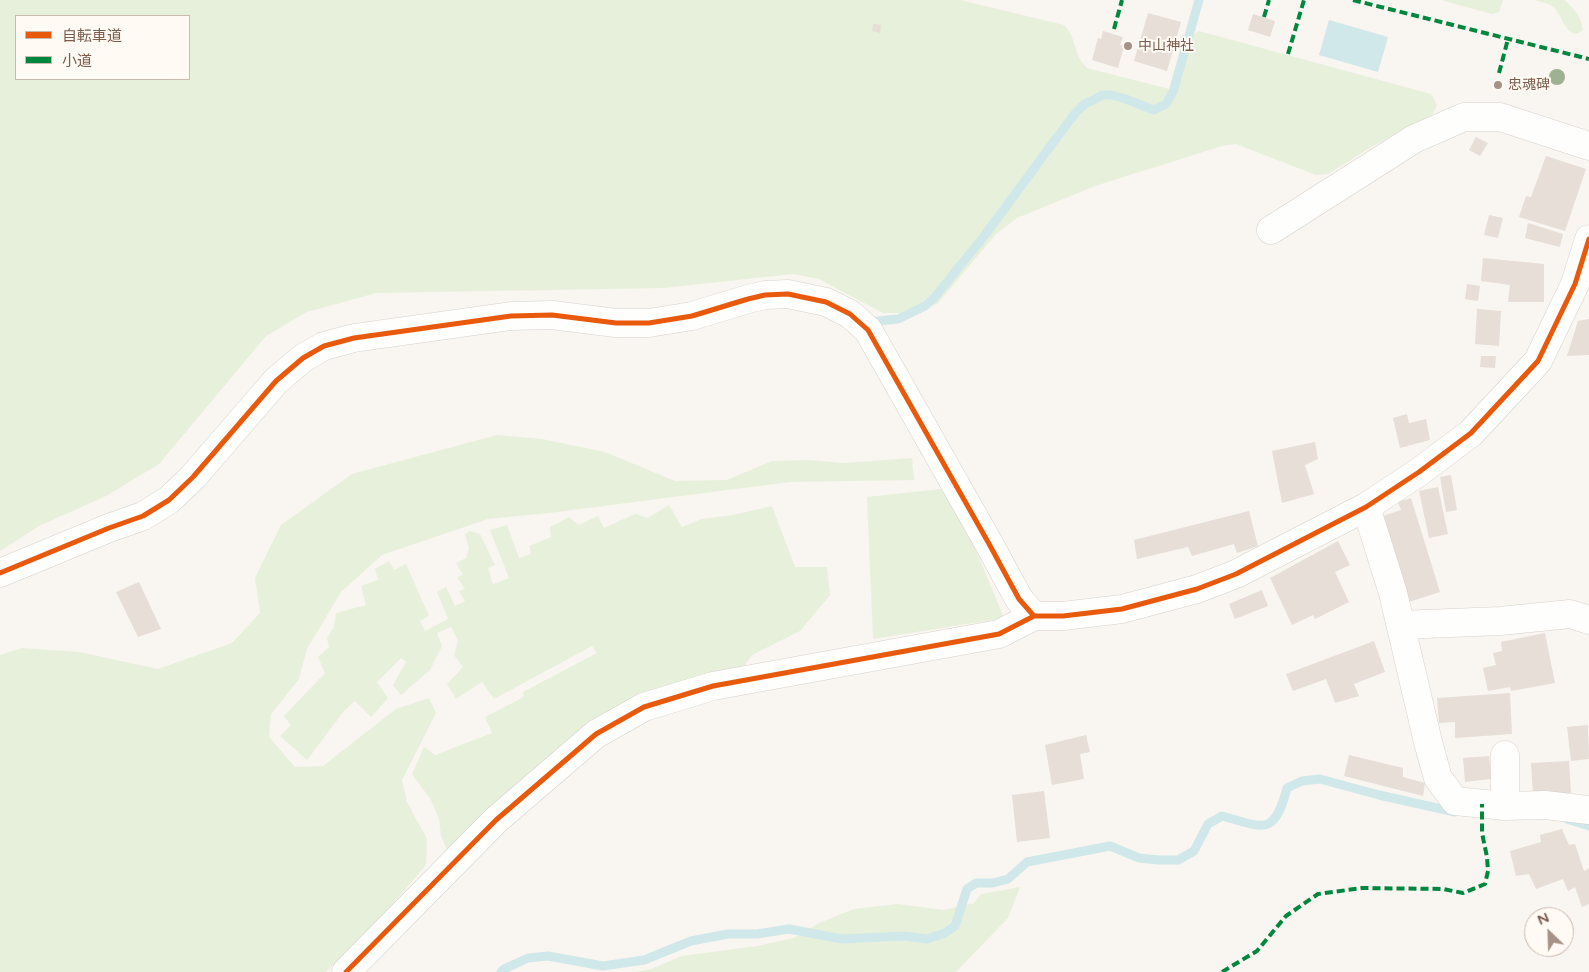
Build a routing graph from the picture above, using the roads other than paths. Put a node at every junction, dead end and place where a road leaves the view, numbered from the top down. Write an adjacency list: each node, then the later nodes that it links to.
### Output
1 (1589, 146): 2 (street)
2 (1271, 230)
3 (1589, 239): 4 (street)
4 (1366, 507): 6 (street); 8 (street)
5 (0, 573): 6 (street)
6 (1034, 616): 12 (street)
7 (1589, 620): 8 (street)
8 (1401, 625): 10 (street)
9 (1505, 755): 10 (street)
10 (1505, 806): 11 (street)
11 (1589, 810)
12 (346, 972)

